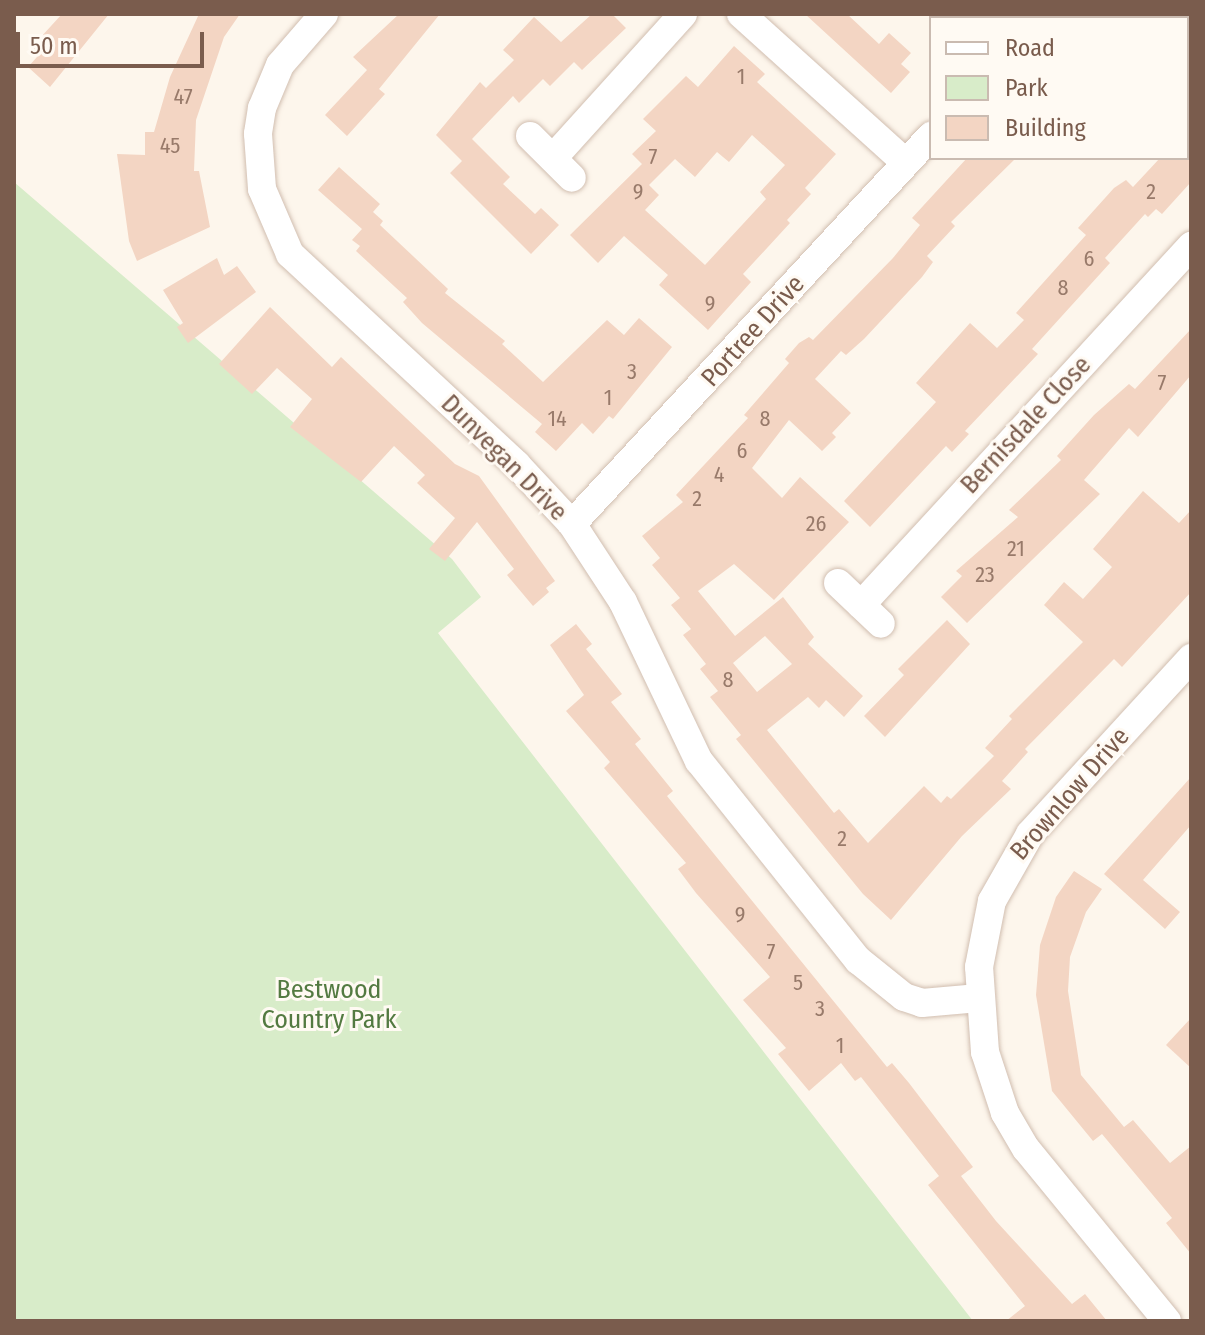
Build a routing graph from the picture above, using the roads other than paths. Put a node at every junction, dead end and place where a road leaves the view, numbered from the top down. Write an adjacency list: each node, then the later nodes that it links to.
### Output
1 (324, 14): 8 (street, Dunvegan Drive)
2 (683, 14): 4 (street)
3 (741, 14): 6 (street)
4 (530, 136)
5 (929, 138): 6 (street, Portree Drive)
6 (906, 163): 8 (street, Portree Drive)
7 (1191, 246): 9 (street, Bernisdale Close)
8 (572, 524): 11 (street, Dunvegan Drive)
9 (838, 583)
10 (1191, 658): 11 (street, Brownlow Drive)
11 (979, 998): 12 (street, Brownlow Drive)
12 (1167, 1321)

